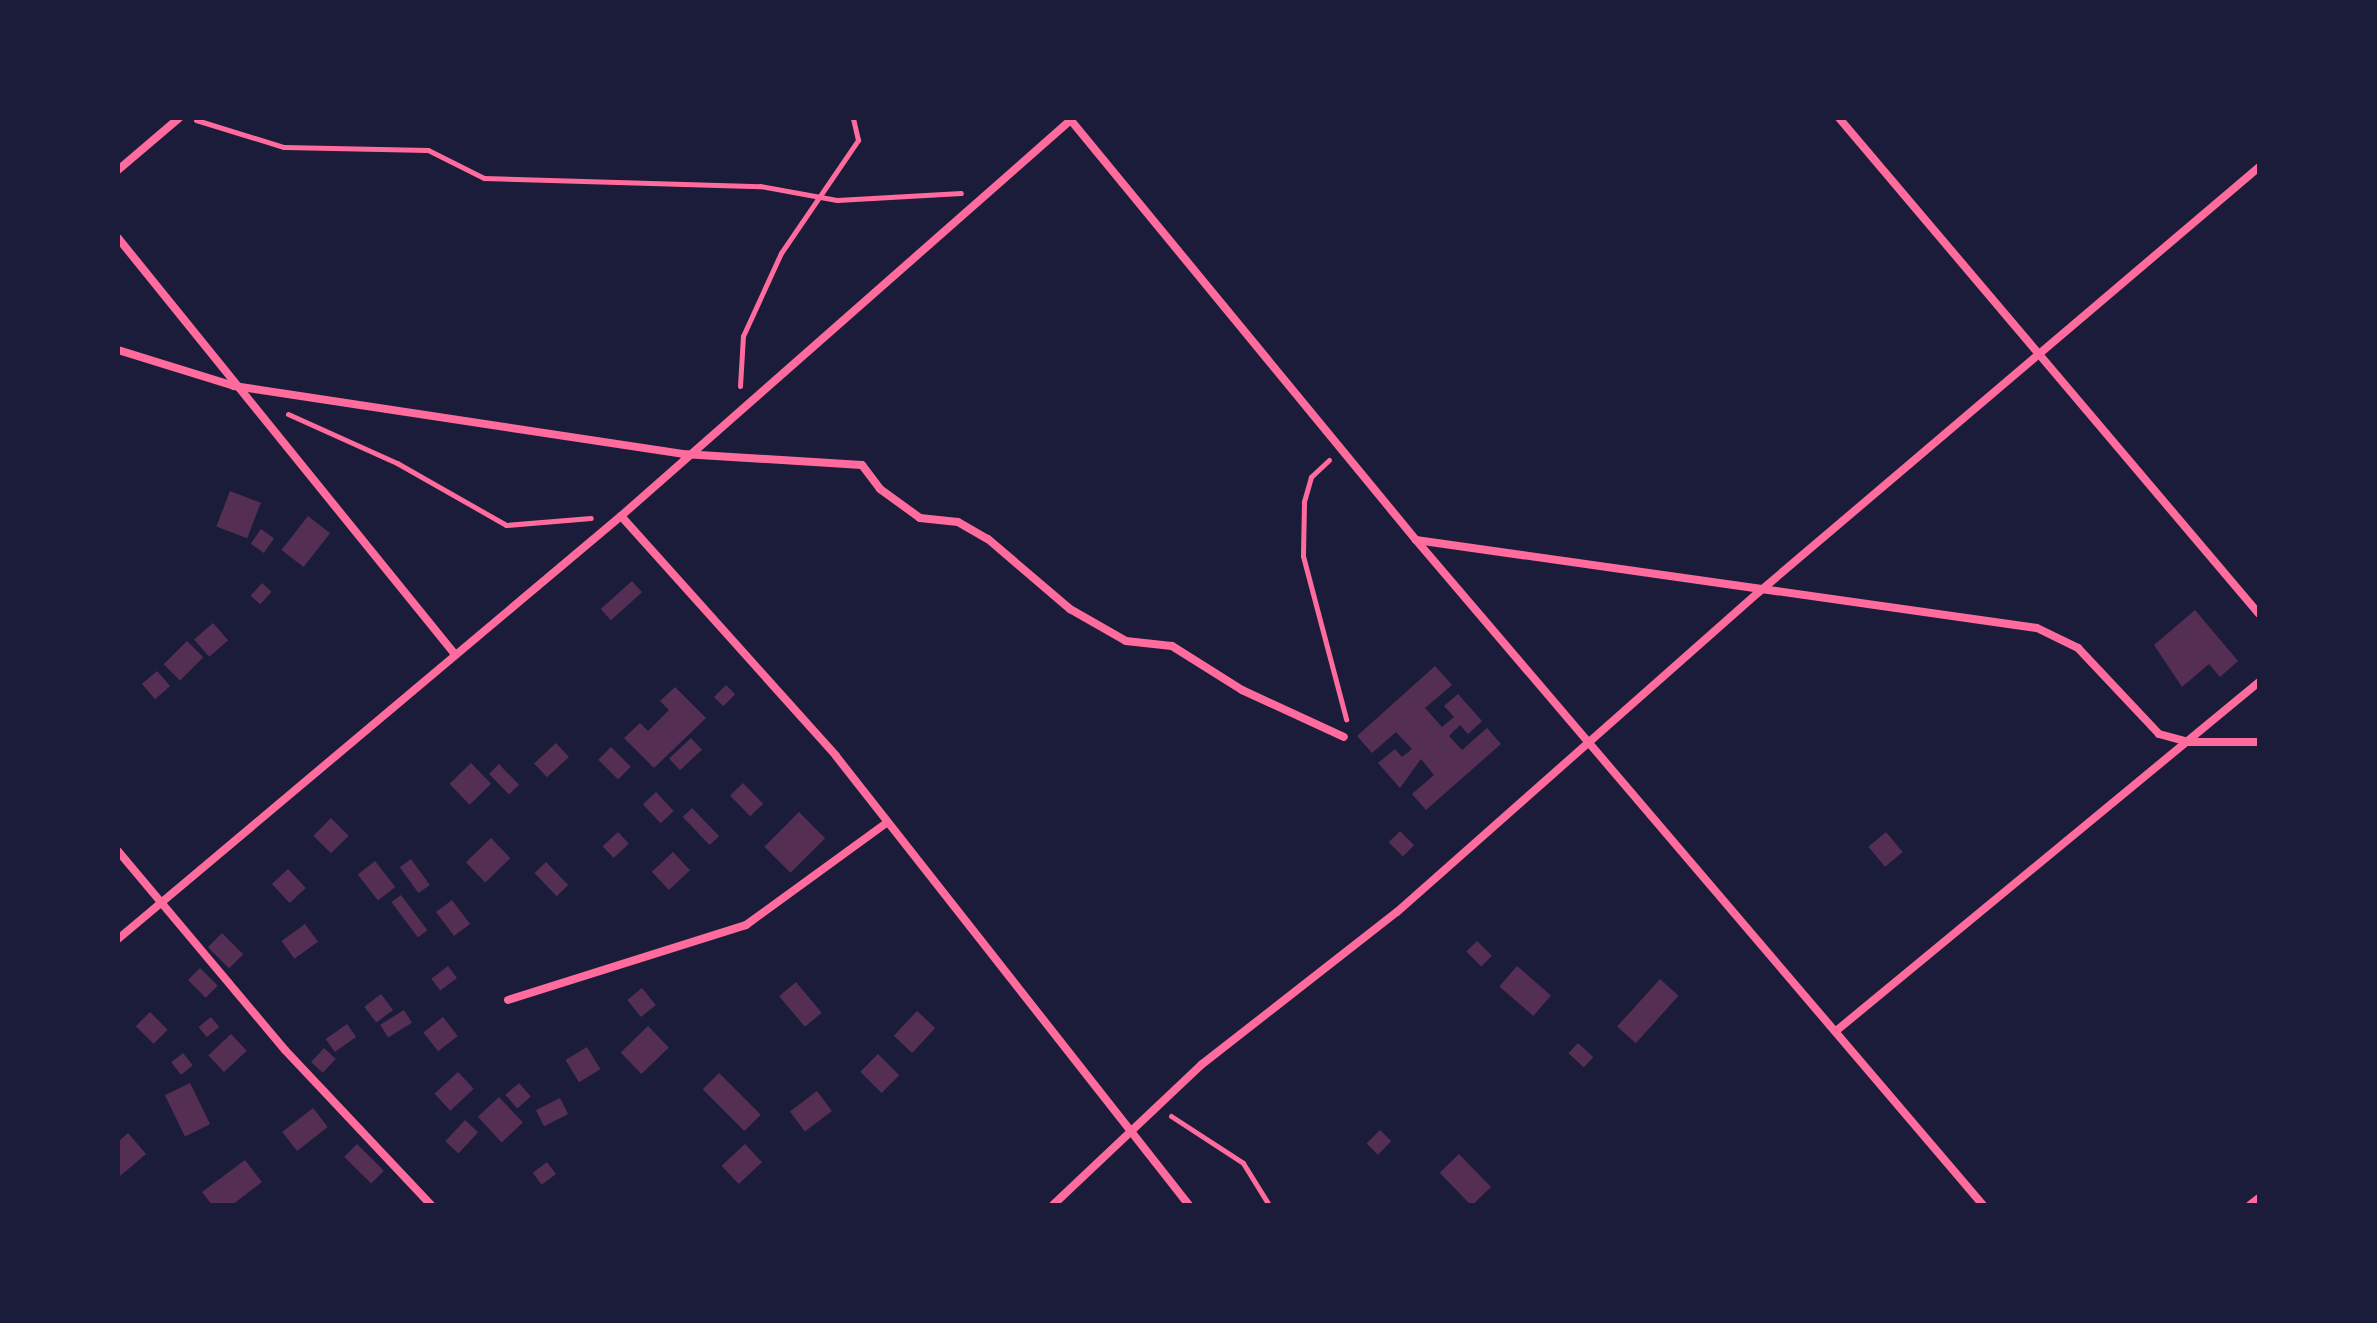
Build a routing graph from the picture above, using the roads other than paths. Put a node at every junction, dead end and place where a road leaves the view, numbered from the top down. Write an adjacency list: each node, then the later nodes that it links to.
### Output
1 (179, 118): 5 (street)
2 (1839, 118): 8 (street)
3 (1071, 119): 10 (street); 12 (street)
4 (2259, 167): 8 (street)
5 (118, 170)
6 (118, 238): 9 (street)
7 (118, 350): 9 (street)
8 (2042, 354): 13 (street); 14 (street)
9 (234, 386): 10 (street); 15 (street)
10 (683, 454): 11 (street); 17 (street)
11 (621, 516): 15 (street); 21 (street)
12 (1416, 540): 13 (street); 20 (street)
13 (1759, 592): 18 (street); 20 (street)
14 (2259, 614)
15 (453, 652): 23 (street)
16 (2259, 682): 18 (street)
17 (1344, 737)
18 (2188, 742): 19 (street); 26 (street)
19 (2259, 742)
20 (1587, 744): 26 (street); 27 (street)
21 (888, 822): 25 (street); 27 (street)
22 (118, 851): 23 (street)
23 (163, 902): 24 (street); 29 (street)
24 (118, 939)
25 (508, 1000)
26 (1836, 1031): 32 (street)
27 (1133, 1131): 30 (street); 31 (street)
28 (2259, 1198): 33 (street)
29 (431, 1205)
30 (1053, 1205)
31 (1189, 1205)
32 (1983, 1205)
33 (2250, 1205)

